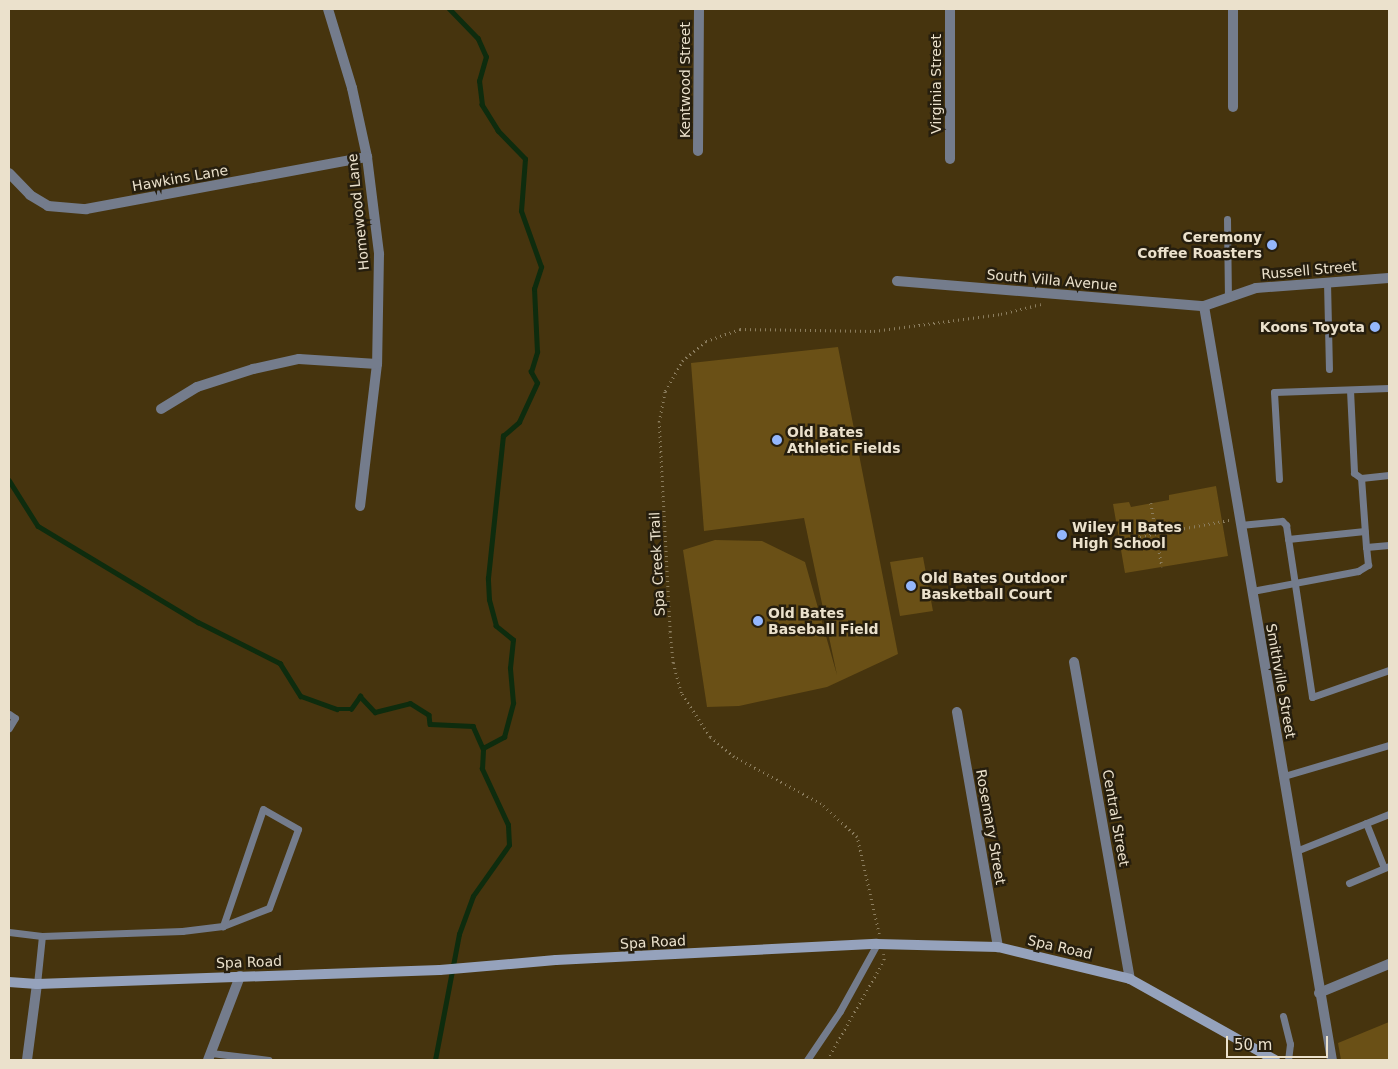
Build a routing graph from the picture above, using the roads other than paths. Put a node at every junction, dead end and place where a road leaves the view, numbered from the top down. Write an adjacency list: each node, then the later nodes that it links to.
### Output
1 (328, 9): 7 (street, Homewood Lane)
2 (698, 9): 6 (street, Kentwood Street)
3 (950, 9): 8 (street, Virginia Street)
4 (1233, 9): 5 (street)
5 (1233, 107)
6 (698, 151)
7 (367, 157): 9 (street, Hawkins Lane); 16 (street, Homewood Lane)
8 (950, 159)
9 (9, 173)
10 (1227, 219): 14 (lane)
11 (1389, 278): 13 (street, Russell Street)
12 (897, 281): 15 (street, South Villa Avenue)
13 (1327, 282): 14 (street, Russell Street); 17 (lane)
14 (1228, 298): 15 (street, Russell Street)
15 (1204, 306): 25 (street, Smithville Street)
16 (377, 364): 20 (street); 24 (street, Homewood Lane)
17 (1329, 369)
18 (1389, 388): 19 (lane)
19 (1350, 390): 22 (lane); 23 (lane)
20 (161, 409)
21 (1389, 475): 22 (lane)
22 (1361, 478): 26 (lane)
23 (1279, 479)
24 (360, 506)
25 (1240, 522): 27 (lane); 31 (street, Smithville Street)
26 (1365, 532): 27 (lane); 29 (lane)
27 (1288, 539): 30 (lane)
28 (1389, 545): 29 (lane)
29 (1366, 547): 30 (lane)
30 (1295, 583): 31 (lane); 33 (lane)
31 (1252, 592): 38 (street, Smithville Street)
32 (1074, 662): 51 (street, Central Street)
33 (1389, 670)
34 (957, 712): 48 (street, Rosemary Street)
35 (9, 714): 36 (lane)
36 (9, 728)
37 (1389, 746): 38 (lane)
38 (1284, 776): 41 (street, Smithville Street)
39 (1389, 814): 40 (lane)
40 (1366, 823): 41 (lane); 42 (lane)
41 (1296, 850): 54 (street, Smithville Street)
42 (1386, 867): 43 (lane)
43 (1349, 883)
44 (223, 926): 44 (lane); 46 (lane)
45 (9, 932): 46 (lane)
46 (42, 936): 53 (lane)
47 (879, 944): 48 (main road, Spa Road); 50 (main road, Spa Road); 59 (lane)
48 (998, 947): 51 (main road, Spa Road)
49 (1389, 964): 54 (street)
50 (240, 976): 53 (main road, Spa Road); 56 (street)
51 (1130, 979): 60 (main road, Spa Road)
52 (9, 982): 53 (main road, Spa Road)
53 (37, 984): 57 (street)
54 (1320, 993): 62 (street, Smithville Street)
55 (1284, 1016): 61 (lane)
56 (209, 1056): 58 (lane)
57 (26, 1060)
58 (269, 1060)
59 (807, 1060)
60 (1275, 1060)
61 (1288, 1060)
62 (1332, 1060)

